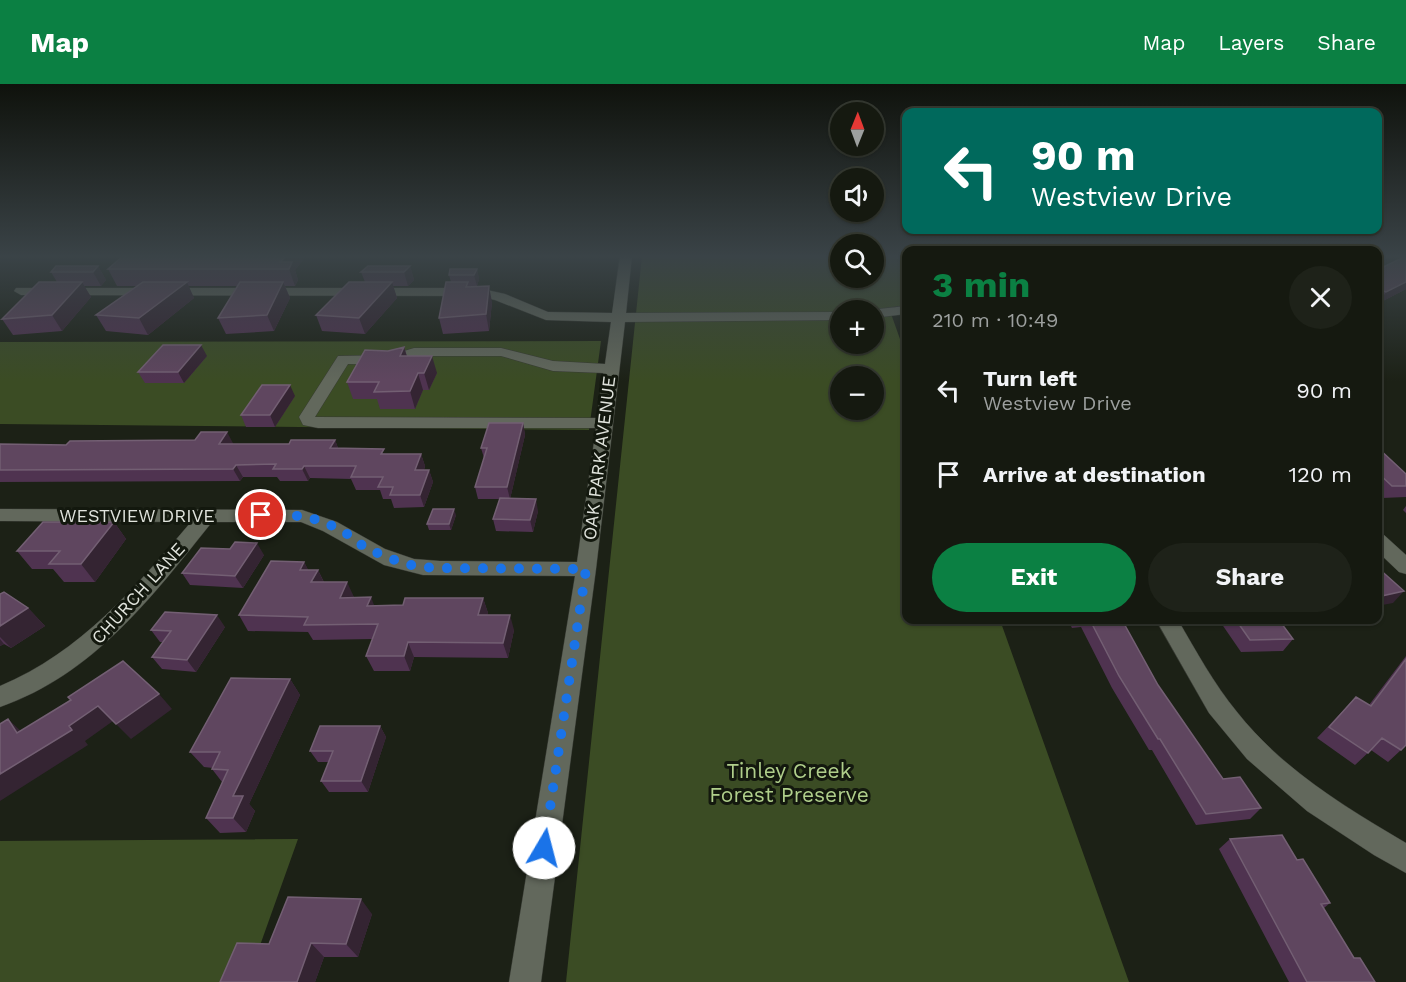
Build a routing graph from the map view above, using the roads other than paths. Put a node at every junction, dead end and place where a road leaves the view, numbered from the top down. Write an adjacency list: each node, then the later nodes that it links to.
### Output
1 (504, 298): 6 (street)
2 (620, 298): 6 (street, OAK PARK AVENUE)
3 (902, 310): 4 (street)
4 (884, 313)
5 (830, 316): 6 (street)
6 (618, 317): 7 (street, OAK PARK AVENUE)
7 (610, 369): 8 (street, OAK PARK AVENUE); 8 (street)
8 (603, 423): 13 (street, OAK PARK AVENUE)
9 (0, 515): 10 (street, WESTVIEW DRIVE)
10 (207, 515): 13 (street, WESTVIEW DRIVE); 15 (street, CHURCH LANE)
11 (1382, 545): 12 (street)
12 (1406, 567)
13 (586, 569): 17 (street, OAK PARK AVENUE)
14 (1169, 624): 16 (street)
15 (0, 697)
16 (1406, 859)
17 (525, 982)

